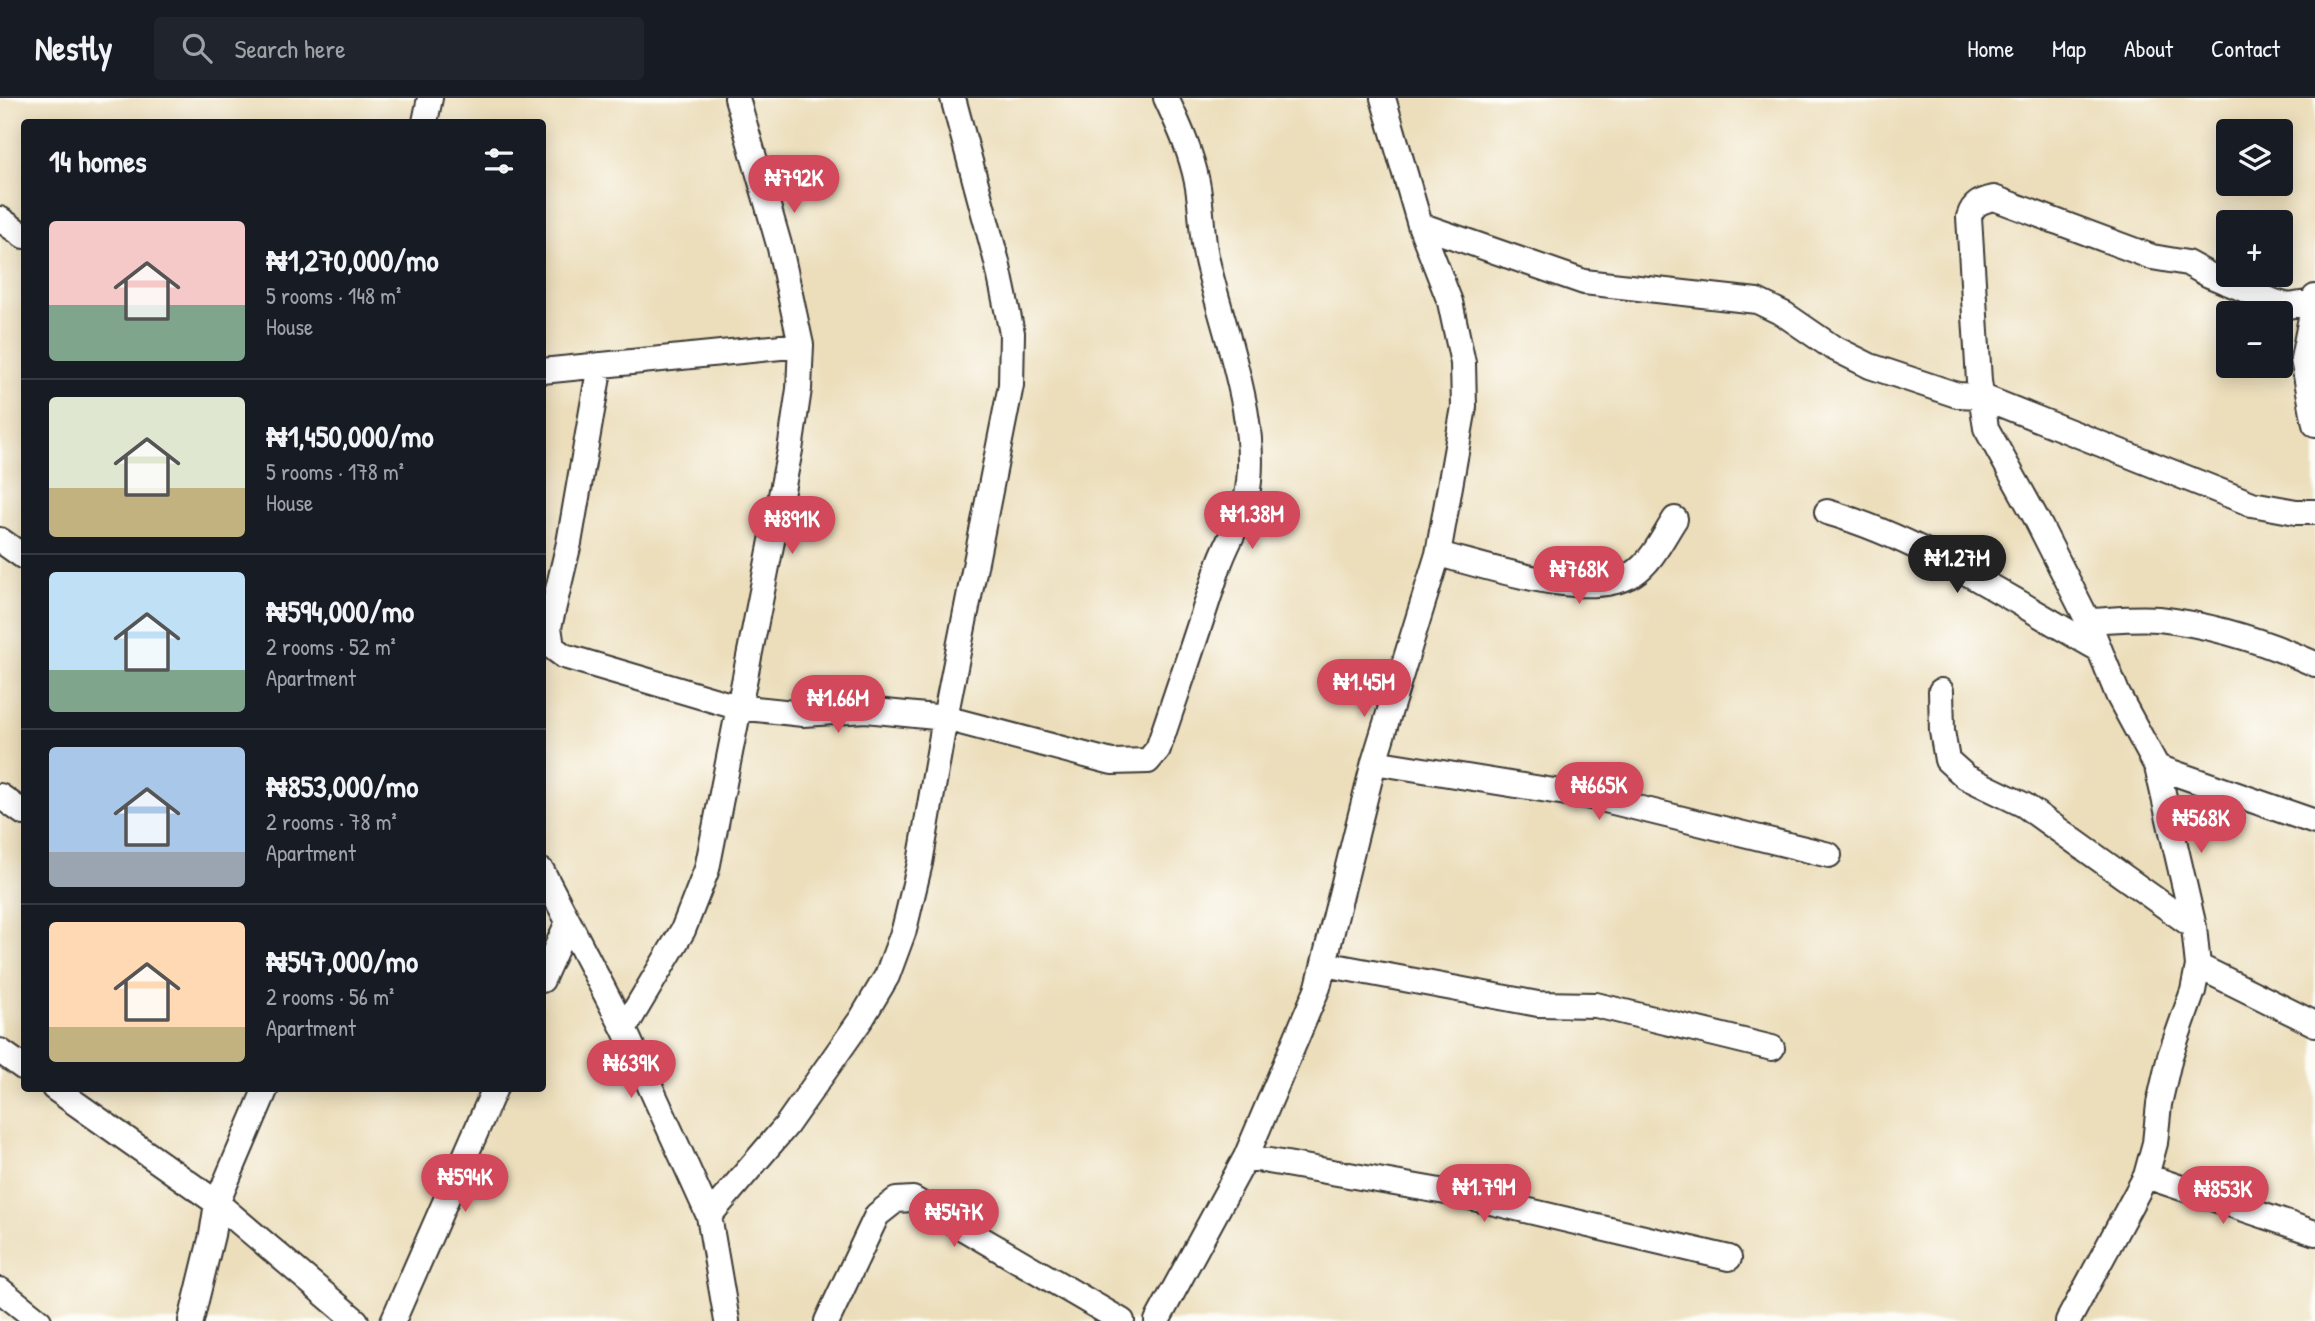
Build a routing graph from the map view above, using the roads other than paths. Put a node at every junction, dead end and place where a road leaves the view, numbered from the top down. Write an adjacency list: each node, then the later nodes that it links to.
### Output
1 (430, 98): 6 (street)
2 (737, 98): 9 (street)
3 (953, 98): 25 (street)
4 (1166, 98): 25 (street)
5 (1383, 98): 7 (street)
6 (426, 119)
7 (1420, 225): 12 (street); 18 (street)
8 (2314, 300): 12 (street); 13 (street)
9 (801, 345): 10 (street); 24 (street)
10 (600, 365): 11 (street); 24 (street)
11 (546, 371)
12 (1980, 396): 15 (street); 20 (street)
13 (2315, 424)
14 (1827, 512): 21 (street)
15 (2315, 512)
16 (1675, 519): 18 (street)
17 (0, 540): 19 (street)
18 (1438, 554): 26 (street)
19 (21, 555)
20 (2088, 621): 21 (street); 22 (street)
21 (2099, 649): 27 (street)
22 (2315, 664)
23 (1941, 691): 34 (street)
24 (737, 707): 25 (street); 39 (street)
25 (945, 718): 49 (street)
26 (1374, 762): 31 (street); 35 (street)
27 (2157, 767): 30 (street); 34 (street)
28 (0, 796): 29 (street)
29 (21, 811)
30 (2315, 822)
31 (1829, 855)
32 (546, 879): 33 (street)
33 (568, 922): 37 (street); 39 (street)
34 (2194, 927): 36 (street)
35 (1324, 964): 40 (street); 46 (street)
36 (2198, 966): 38 (street); 47 (street)
37 (546, 970)
38 (2315, 1024)
39 (624, 1029): 49 (street)
40 (1772, 1048)
41 (0, 1051): 42 (street)
42 (21, 1066)
43 (60, 1092): 48 (street)
44 (264, 1092): 48 (street)
45 (493, 1092): 56 (street)
46 (1246, 1157): 51 (street); 60 (street)
47 (2146, 1176): 50 (street); 61 (street)
48 (217, 1203): 54 (street); 55 (street)
49 (709, 1216): 57 (street)
50 (2315, 1233)
51 (1728, 1258)
52 (0, 1290): 53 (street)
53 (39, 1321)
54 (191, 1321)
55 (356, 1321)
56 (393, 1321)
57 (727, 1321)
58 (827, 1321): 59 (street)
59 (1122, 1321)
60 (1157, 1321)
61 (2068, 1321)

